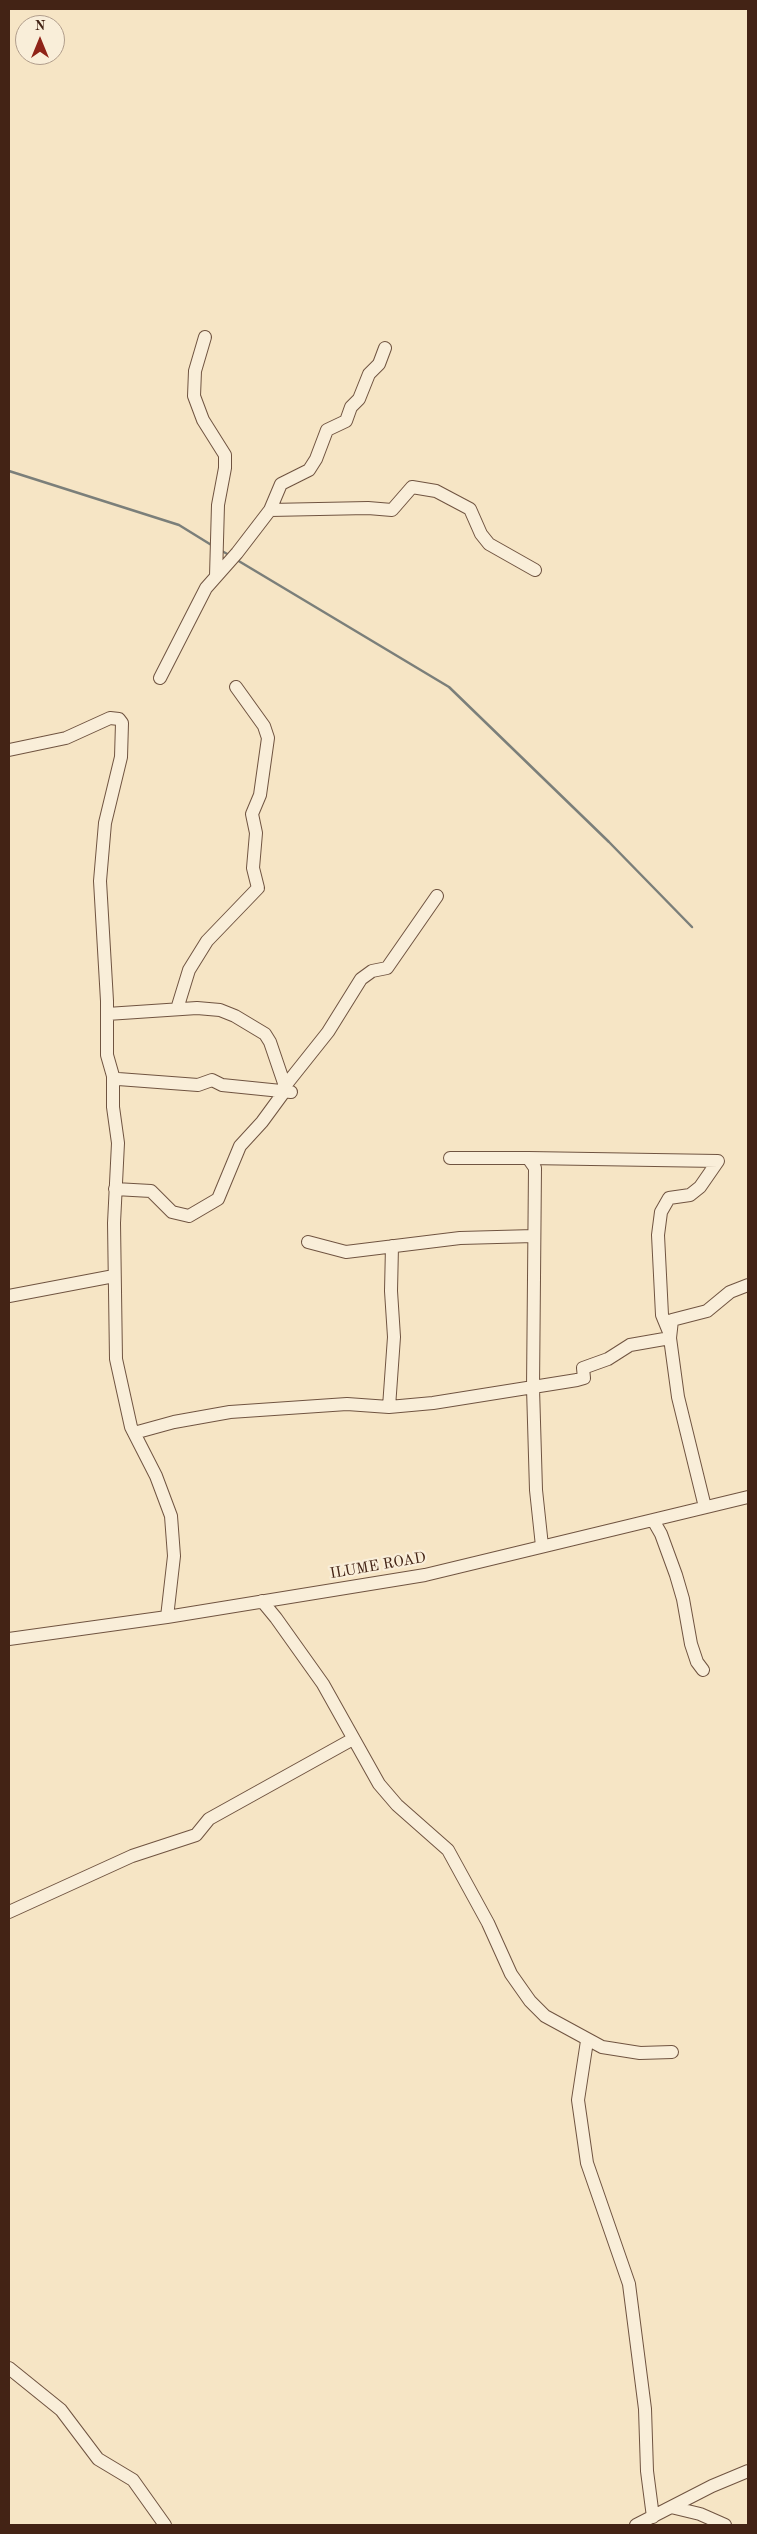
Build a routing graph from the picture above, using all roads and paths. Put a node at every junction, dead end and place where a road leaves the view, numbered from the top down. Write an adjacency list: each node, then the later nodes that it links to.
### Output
1 (205, 337): 5 (street)
2 (385, 348): 3 (street)
3 (270, 510): 4 (street); 5 (street)
4 (535, 570)
5 (216, 576): 6 (street)
6 (160, 678)
7 (236, 687): 10 (street)
8 (9, 750): 11 (street)
9 (437, 896): 13 (street)
10 (177, 1008): 11 (street); 13 (street)
11 (107, 1014): 16 (street)
12 (118, 1080): 13 (street)
13 (286, 1090): 16 (street)
14 (450, 1158): 15 (street)
15 (528, 1158): 17 (street); 23 (street)
16 (114, 1189): 20 (street)
17 (534, 1236): 19 (street); 24 (street)
18 (308, 1242): 19 (street)
19 (392, 1246): 25 (street)
20 (114, 1276): 22 (street); 26 (street)
21 (748, 1285): 23 (street)
22 (9, 1296)
23 (669, 1335): 24 (street); 28 (street)
24 (533, 1388): 25 (street); 30 (street)
25 (389, 1407): 26 (street)
26 (134, 1433): 32 (street)
27 (748, 1497): 28 (street, ILUME ROAD)
28 (705, 1507): 29 (street, ILUME ROAD)
29 (653, 1520): 30 (street, ILUME ROAD); 34 (street)
30 (542, 1546): 31 (street, ILUME ROAD)
31 (262, 1602): 32 (street, ILUME ROAD); 35 (street)
32 (167, 1617): 33 (street, ILUME ROAD)
33 (9, 1639)
34 (703, 1670)
35 (353, 1739): 36 (street); 37 (street)
36 (9, 1912)
37 (587, 2040): 38 (street); 42 (street)
38 (672, 2052)
39 (9, 2368): 43 (street)
40 (748, 2471): 41 (street)
41 (671, 2507): 42 (street); 45 (street)
42 (653, 2517): 44 (street)
43 (165, 2525)
44 (636, 2525)
45 (725, 2525)

